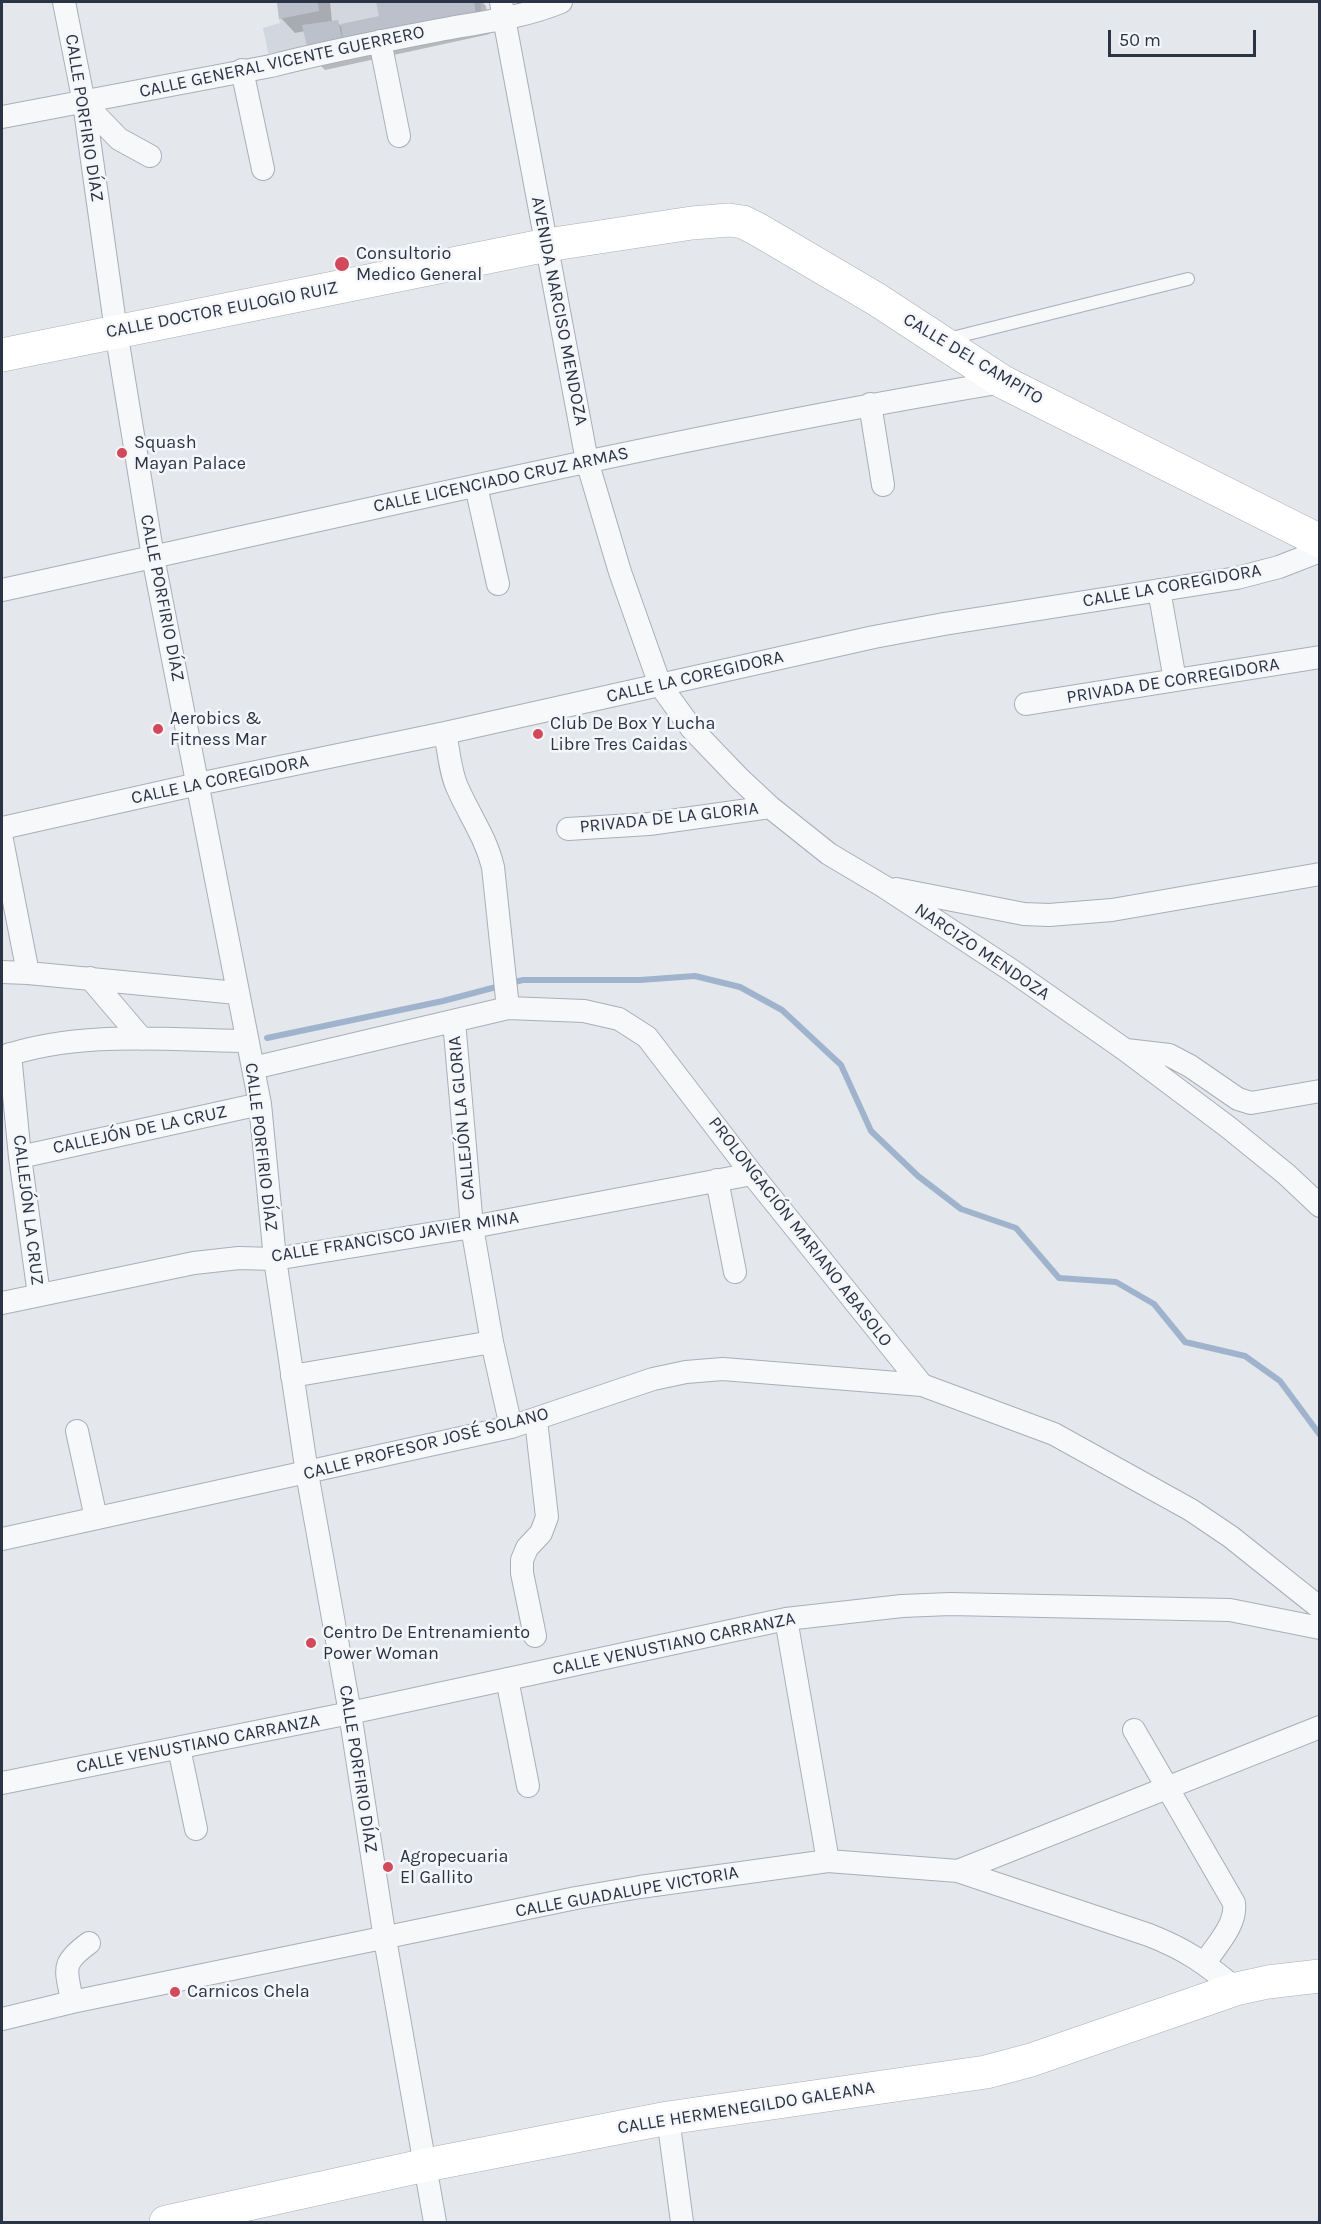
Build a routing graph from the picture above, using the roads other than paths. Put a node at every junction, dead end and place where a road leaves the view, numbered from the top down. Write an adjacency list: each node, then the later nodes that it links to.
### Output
1 (64, 2): 6 (street, CALLE PORFIRIO DÍAZ)
2 (561, 2): 3 (street, CALLE GENERAL VICENTE GUERRERO)
3 (502, 10): 4 (street, CALLE GENERAL VICENTE GUERRERO); 12 (street, AVENIDA NARCISO MENDOZA)
4 (380, 41): 5 (street, CALLE GENERAL VICENTE GUERRERO); 8 (street)
5 (242, 70): 6 (street, CALLE GENERAL VICENTE GUERRERO); 10 (street)
6 (84, 103): 7 (street, CALLE GENERAL VICENTE GUERRERO); 9 (street); 14 (street, CALLE PORFIRIO DÍAZ)
7 (2, 117)
8 (399, 136)
9 (150, 156)
10 (263, 169)
11 (692, 223): 12 (street, CALLE DOCTOR EULOGIO RUIZ); 15 (street, CALLE DEL CAMPITO)
12 (547, 245): 14 (street, CALLE DOCTOR EULOGIO RUIZ); 19 (street, AVENIDA NARCISO MENDOZA)
13 (1188, 279): 15 (lane)
14 (116, 331): 16 (street, CALLE DOCTOR EULOGIO RUIZ); 24 (street, CALLE PORFIRIO DÍAZ)
15 (941, 340): 17 (street, CALLE DEL CAMPITO)
16 (2, 355)
17 (1003, 382): 18 (street, CALLE LICENCIADO CRUZ ARMAS); 22 (street, CALLE DEL CAMPITO)
18 (870, 404): 19 (street, CALLE LICENCIADO CRUZ ARMAS); 20 (street)
19 (587, 460): 21 (street, CALLE LICENCIADO CRUZ ARMAS); 30 (street, AVENIDA NARCISO MENDOZA)
20 (884, 485)
21 (476, 486): 24 (street, CALLE LICENCIADO CRUZ ARMAS); 25 (street)
22 (1320, 541)
23 (1320, 551): 27 (street, CALLE LA COREGIDORA)
24 (153, 557): 26 (street, CALLE LICENCIADO CRUZ ARMAS); 33 (street, CALLE PORFIRIO DÍAZ)
25 (498, 584)
26 (2, 590)
27 (1159, 590): 29 (street); 30 (street, CALLE LA COREGIDORA)
28 (1320, 657): 29 (street, PRIVADA DE CORREGIDORA)
29 (1175, 680): 31 (street, PRIVADA DE CORREGIDORA)
30 (660, 685): 32 (street, CALLE LA COREGIDORA); 34 (street, NARCIZO MENDOZA)
31 (1026, 704)
32 (446, 734): 33 (street, CALLE LA COREGIDORA); 44 (street)
33 (198, 784): 35 (street, CALLE LA COREGIDORA); 43 (street, CALLE PORFIRIO DÍAZ)
34 (770, 807): 36 (street, PRIVADA DE LA GLORIA); 39 (street, NARCIZO MENDOZA)
35 (2, 828)
36 (568, 829)
37 (2, 840): 41 (street)
38 (1320, 874): 39 (street)
39 (883, 886): 48 (street, NARCIZO MENDOZA)
40 (2, 972): 41 (street)
41 (28, 973): 42 (street)
42 (90, 978): 43 (street); 46 (street)
43 (237, 993): 47 (street, CALLE PORFIRIO DÍAZ)
44 (507, 1001): 45 (street, PROLONGACIÓN MARIANO ABASOLO); 54 (street, PROLONGACIÓN MARIANO ABASOLO)
45 (454, 1021): 50 (street, PROLONGACIÓN MARIANO ABASOLO); 57 (street, CALLEJÓN LA GLORIA)
46 (142, 1039): 47 (street); 49 (street)
47 (246, 1041): 50 (street, CALLE PORFIRIO DÍAZ)
48 (1124, 1050): 51 (street); 56 (street, NARCIZO MENDOZA)
49 (6, 1055): 53 (street, CALLEJÓN LA CRUZ)
50 (252, 1068): 52 (street, CALLE PORFIRIO DÍAZ)
51 (1320, 1091)
52 (260, 1104): 53 (street, CALLEJÓN DE LA CRUZ); 58 (street, CALLE PORFIRIO DÍAZ)
53 (20, 1157): 60 (street, CALLEJÓN LA CRUZ)
54 (752, 1174): 55 (street, CALLE FRANCISCO JAVIER MINA); 64 (street, PROLONGACIÓN MARIANO ABASOLO)
55 (717, 1180): 57 (street, CALLE FRANCISCO JAVIER MINA); 59 (street)
56 (1320, 1206)
57 (472, 1227): 58 (street, CALLE FRANCISCO JAVIER MINA); 62 (street, CALLEJÓN LA GLORIA)
58 (275, 1259): 60 (street, CALLE FRANCISCO JAVIER MINA); 63 (street, CALLE PORFIRIO DÍAZ)
59 (735, 1272)
60 (39, 1295): 61 (street, CALLE FRANCISCO JAVIER MINA)
61 (2, 1303)
62 (492, 1341): 63 (street); 66 (street, CALLEJÓN LA GLORIA)
63 (292, 1376): 68 (street, CALLE PORFIRIO DÍAZ)
64 (922, 1385): 65 (street, CALLE PROFESOR JOSÉ SOLANO); 71 (street)
65 (537, 1420): 66 (street, CALLE PROFESOR JOSÉ SOLANO); 74 (street)
66 (511, 1427): 68 (street, CALLE PROFESOR JOSÉ SOLANO)
67 (77, 1431): 69 (street)
68 (307, 1473): 69 (street, CALLE PROFESOR JOSÉ SOLANO); 76 (street, CALLE PORFIRIO DÍAZ)
69 (96, 1518): 70 (street, CALLE PROFESOR JOSÉ SOLANO)
70 (2, 1539)
71 (1320, 1608)
72 (786, 1619): 73 (street, CALLE VENUSTIANO CARRANZA); 75 (street, CALLE VENUSTIANO CARRANZA); 84 (street)
73 (1320, 1628)
74 (535, 1636)
75 (507, 1679): 76 (street, CALLE VENUSTIANO CARRANZA); 81 (street)
76 (350, 1713): 79 (street, CALLE VENUSTIANO CARRANZA); 86 (street, CALLE PORFIRIO DÍAZ)
77 (1320, 1727): 82 (street)
78 (1134, 1730): 82 (street)
79 (179, 1748): 80 (street, CALLE VENUSTIANO CARRANZA); 83 (street)
80 (2, 1783)
81 (528, 1786)
82 (1169, 1787): 85 (street); 88 (street)
83 (196, 1828)
84 (828, 1861): 85 (street, CALLE GUADALUPE VICTORIA); 86 (street, CALLE GUADALUPE VICTORIA)
85 (958, 1871): 88 (street, CALLE GUADALUPE VICTORIA)
86 (385, 1939): 91 (street, CALLE GUADALUPE VICTORIA); 94 (street, CALLE PORFIRIO DÍAZ)
87 (89, 1943): 91 (street)
88 (1204, 1963): 90 (street, CALLE GUADALUPE VICTORIA)
89 (1320, 1976): 90 (street, CALLE HERMENEGILDO GALEANA)
90 (1236, 1989): 93 (street, CALLE HERMENEGILDO GALEANA)
91 (72, 2002): 92 (street, CALLE GUADALUPE VICTORIA)
92 (2, 2019)
93 (668, 2118): 94 (street, CALLE HERMENEGILDO GALEANA); 97 (street)
94 (426, 2165): 95 (street, CALLE HERMENEGILDO GALEANA); 96 (street, CALLE PORFIRIO DÍAZ)
95 (166, 2223)
96 (435, 2223)
97 (682, 2223)

